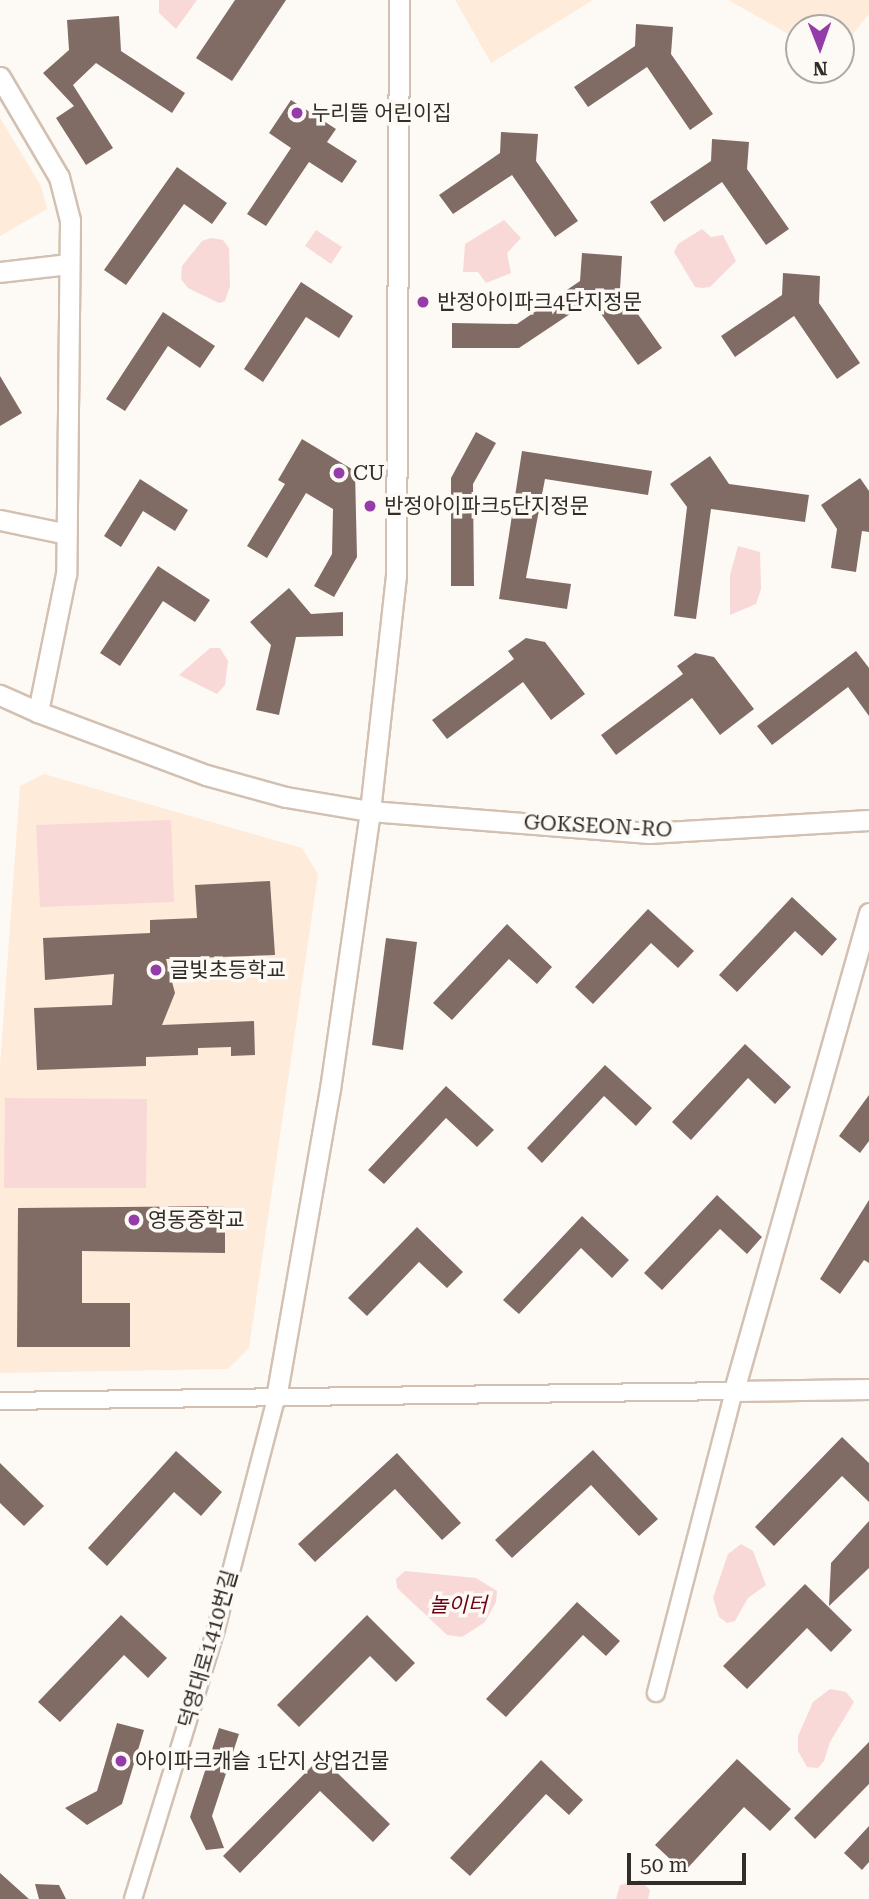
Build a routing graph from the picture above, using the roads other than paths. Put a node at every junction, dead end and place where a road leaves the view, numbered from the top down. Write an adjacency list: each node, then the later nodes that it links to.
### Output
1 (399, 0): 9 (street)
2 (0, 77): 3 (street)
3 (68, 264): 4 (street); 6 (street)
4 (0, 272)
5 (0, 520): 6 (street)
6 (67, 534): 8 (street)
7 (0, 695): 8 (street, GOKSEON-RO)
8 (38, 712): 9 (street, GOKSEON-RO)
9 (370, 811): 10 (street, GOKSEON-RO); 14 (street)
10 (869, 820)
11 (869, 913): 13 (street)
12 (869, 1389): 13 (street)
13 (734, 1391): 14 (street); 16 (street)
14 (276, 1398): 15 (street); 17 (street, 덕영대로1410번길)
15 (0, 1401)
16 (656, 1693)
17 (133, 1899)

